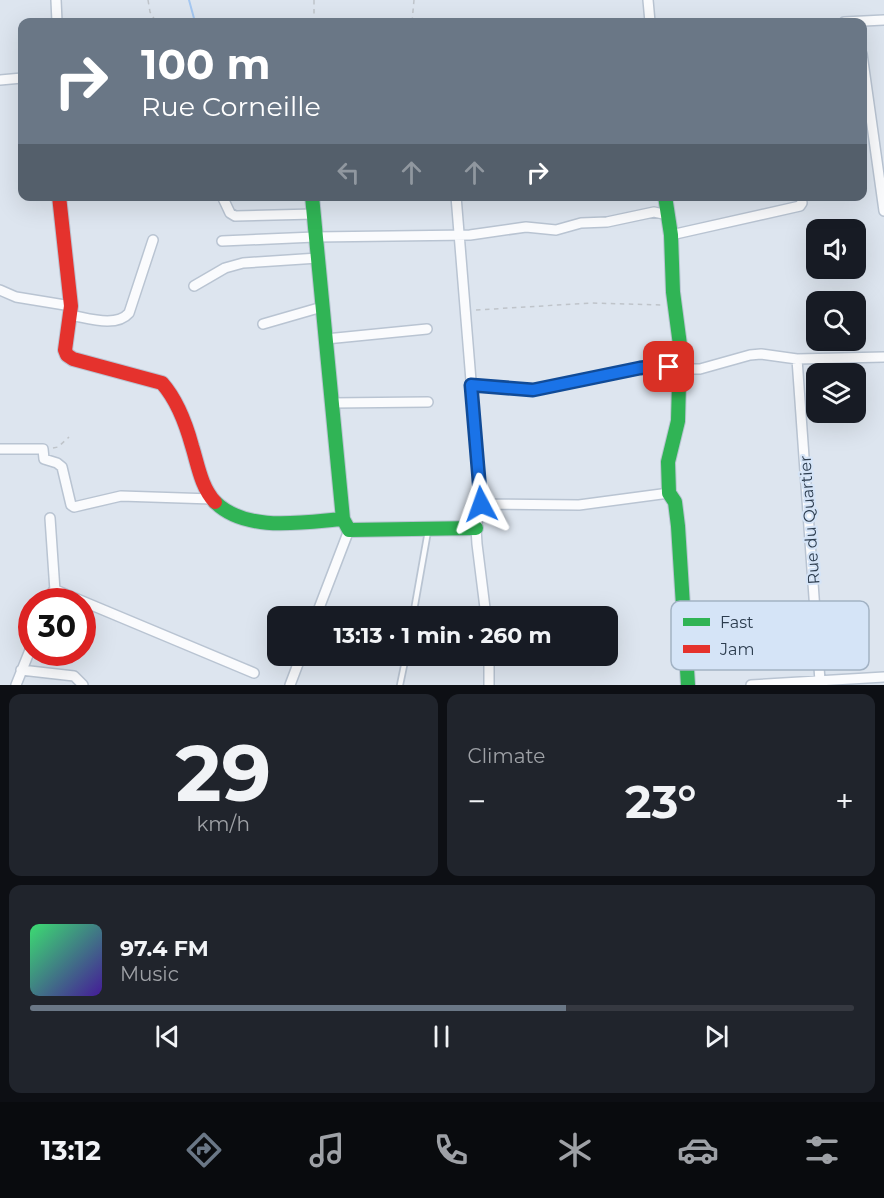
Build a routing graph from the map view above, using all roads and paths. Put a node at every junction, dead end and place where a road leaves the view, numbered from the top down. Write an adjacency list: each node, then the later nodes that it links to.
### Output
1 (56, 0): 6 (street)
2 (148, 0): 7 (path)
3 (314, 0): 8 (path)
4 (414, 0): 9 (path)
5 (648, 0): 10 (street)
6 (57, 18)
7 (154, 18)
8 (314, 18)
9 (412, 18)
10 (650, 18)
11 (884, 20): 12 (street)
12 (867, 21)
13 (18, 78): 14 (street)
14 (0, 80)
15 (867, 90): 22 (street)
16 (59, 201): 35 (street)
17 (225, 201): 23 (street)
18 (313, 201): 23 (street)
19 (456, 201): 25 (street)
20 (666, 201): 24 (street)
21 (802, 201): 26 (street)
22 (884, 211)
23 (314, 214): 27 (street)
24 (668, 215): 25 (street); 26 (street)
25 (459, 235): 27 (street); 36 (street)
26 (671, 235): 33 (street)
27 (315, 237): 29 (street); 30 (street)
28 (153, 240): 35 (street)
29 (222, 240)
30 (318, 258): 31 (street); 34 (street)
31 (194, 285)
32 (1, 293): 35 (street)
33 (675, 306): 36 (path); 42 (street)
34 (322, 307): 37 (street); 39 (street)
35 (70, 310): 50 (street)
36 (466, 310): 43 (street)
37 (263, 324)
38 (427, 329): 39 (street)
39 (326, 339): 45 (street)
40 (884, 357): 41 (street)
41 (797, 359): 42 (street); 58 (street, Rue du Quartier)
42 (681, 369): 43 (street); 49 (street)
43 (471, 385): 51 (street)
44 (428, 402): 45 (street)
45 (332, 403): 53 (street)
46 (69, 437): 48 (path)
47 (0, 448): 48 (street)
48 (43, 449): 50 (street)
49 (669, 493): 51 (street); 57 (street)
50 (212, 499): 53 (street)
51 (481, 504): 54 (street)
52 (50, 518): 56 (street)
53 (346, 525): 55 (street); 59 (street)
54 (476, 528): 55 (street); 61 (street)
55 (428, 529): 60 (lane)
56 (52, 588)
57 (683, 601)
58 (814, 601)
59 (319, 606)
60 (415, 606)
61 (485, 606)
62 (96, 613): 70 (street)
63 (23, 666): 67 (street)
64 (298, 666): 75 (street)
65 (404, 666): 76 (lane)
66 (489, 666): 77 (street)
67 (21, 670): 73 (street); 74 (street)
68 (687, 670): 78 (street)
69 (819, 670): 72 (street, Rue du Quartier)
70 (254, 673)
71 (884, 677): 72 (street)
72 (820, 681): 79 (street)
73 (16, 685)
74 (83, 685)
75 (291, 685)
76 (400, 685)
77 (489, 685)
78 (688, 685)
79 (751, 685)

